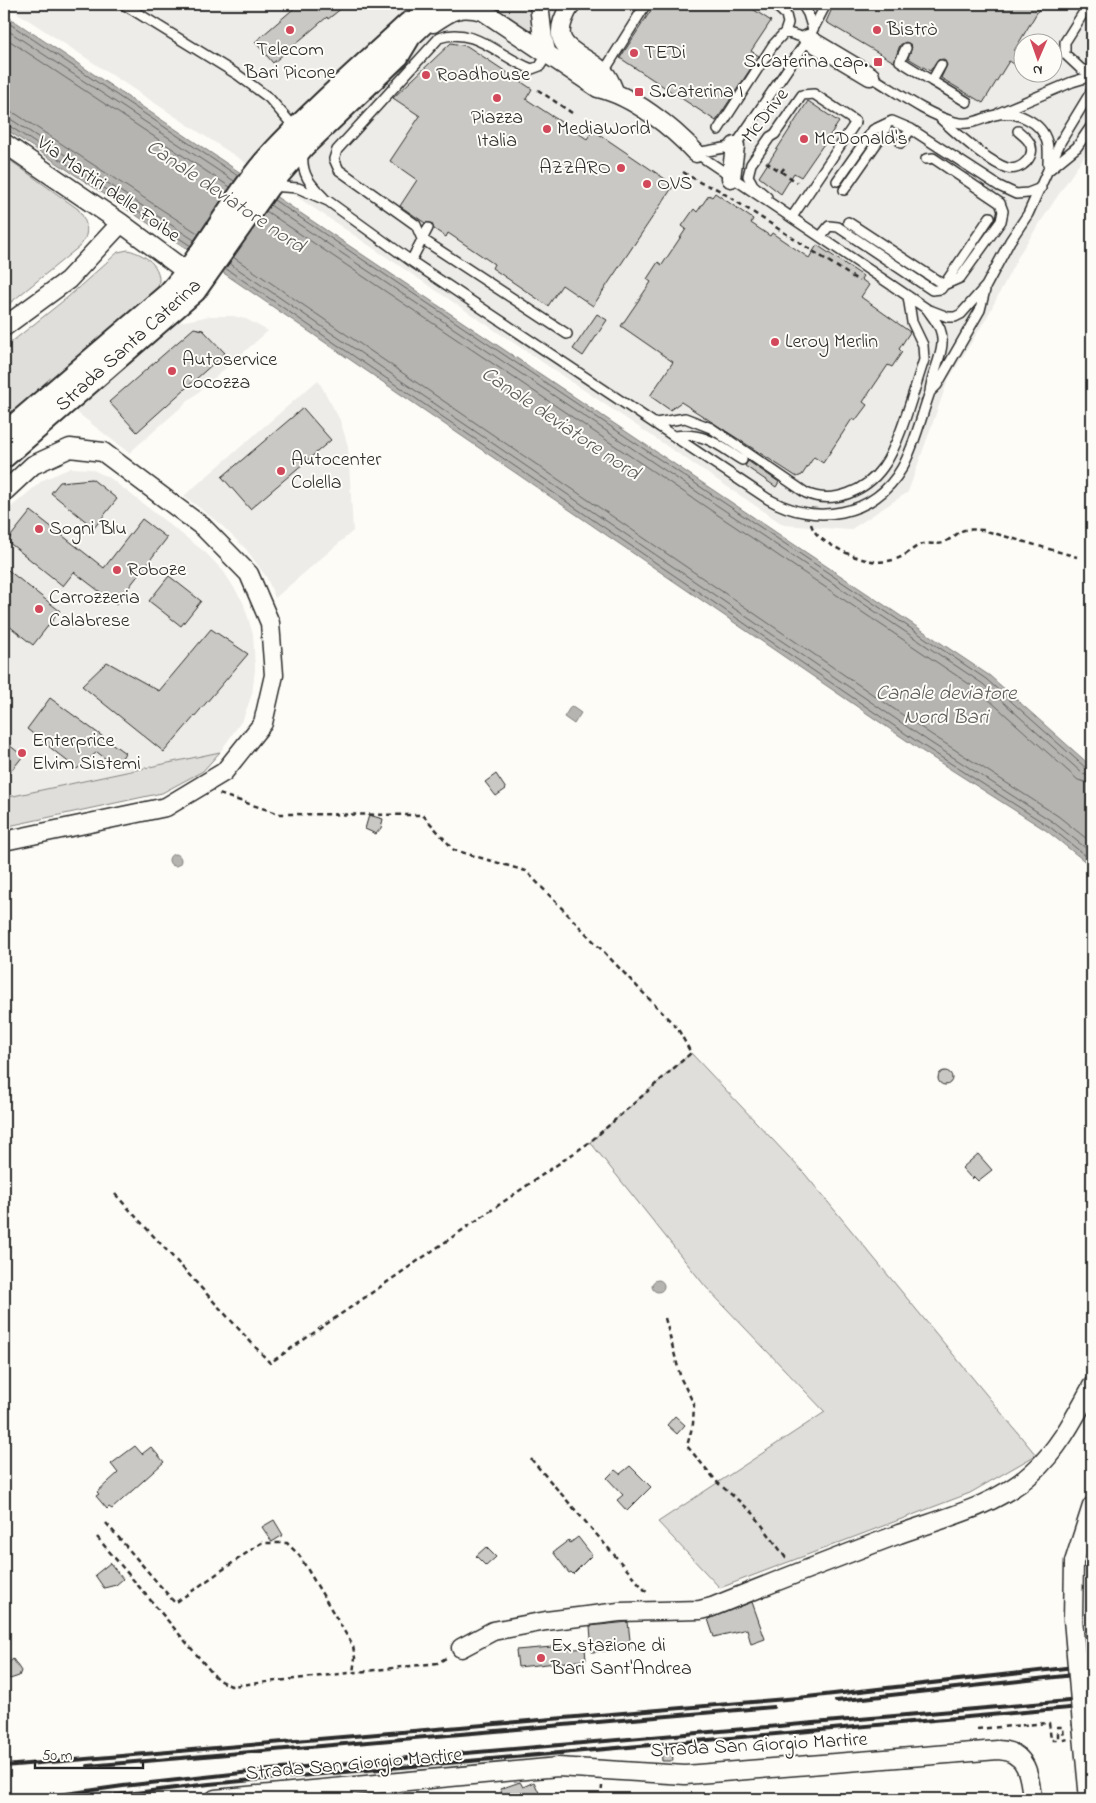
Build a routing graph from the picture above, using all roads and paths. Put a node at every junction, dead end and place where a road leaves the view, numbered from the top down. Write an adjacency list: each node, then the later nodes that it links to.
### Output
1 (123, 4): 33 (lane)
2 (444, 4): 15 (street, Strada Santa Caterina)
3 (539, 4): 14 (street)
4 (571, 4): 17 (street)
5 (646, 4): 17 (lane)
6 (774, 4): 11 (lane)
7 (802, 4): 12 (lane)
8 (826, 4): 12 (lane)
9 (1089, 4): 18 (lane)
10 (424, 7): 33 (street, Strada Santa Caterina)
11 (785, 32): 12 (lane); 31 (lane)
12 (810, 33): 19 (street); 36 (lane)
13 (906, 48): 20 (lane)
14 (548, 55): 15 (street); 23 (street); 58 (lane)
15 (398, 56): 33 (street, Strada Santa Caterina)
16 (941, 65): 20 (lane)
17 (603, 73): 23 (street)
18 (1092, 75): 25 (lane)
19 (870, 76): 27 (lane)
20 (932, 81): 24 (lane)
21 (538, 90): 26 (path)
22 (1092, 90): 41 (lane)
23 (614, 91): 37 (street)
24 (968, 102)
25 (996, 114): 27 (lane); 41 (lane)
26 (575, 115)
27 (938, 116): 32 (lane)
28 (887, 124): 30 (lane); 46 (lane); 49 (lane)
29 (1092, 126): 41 (lane)
30 (911, 128): 35 (lane); 48 (lane)
31 (718, 130)
32 (1018, 131)
33 (300, 138): 45 (street, Strada Santa Caterina); 50 (lane)
34 (4, 143): 55 (street, Via Martiri delle Foibe)
35 (901, 143)
36 (735, 146): 37 (lane); 44 (street)
37 (696, 153): 44 (lane)
38 (926, 159): 62 (lane)
39 (766, 162): 43 (path)
40 (785, 167): 43 (path)
41 (1048, 170): 48 (lane)
42 (683, 172): 61 (path)
43 (781, 172): 47 (path)
44 (731, 178): 51 (lane)
45 (261, 180): 50 (lane); 60 (street, Strada Santa Caterina)
46 (837, 181)
47 (797, 182)
48 (1041, 188): 63 (lane)
49 (844, 190)
50 (328, 202): 59 (lane)
51 (770, 204): 52 (lane); 52 (lane, McDrive)
52 (792, 217): 57 (lane)
53 (990, 217): 62 (lane)
54 (848, 222): 62 (lane)
55 (121, 223): 60 (street, Via Martiri delle Foibe); 66 (street)
56 (428, 228): 58 (lane)
57 (821, 236): 62 (lane); 64 (lane)
58 (422, 239): 59 (lane); 67 (lane)
59 (411, 261): 69 (lane)
60 (197, 269): 70 (street, Strada Santa Caterina); 72 (street, Strada Santa Caterina)
61 (859, 282)
62 (944, 285)
63 (986, 286): 65 (lane); 68 (lane)
64 (908, 296): 65 (lane); 69 (lane)
65 (927, 309): 68 (lane)
66 (4, 327)
67 (567, 334)
68 (930, 392): 75 (lane)
69 (656, 424): 71 (lane)
70 (4, 434)
71 (675, 436): 73 (lane); 75 (lane)
72 (4, 456)
73 (742, 460)
74 (4, 492): 77 (street)
75 (809, 515): 76 (path)
76 (1077, 557)
77 (198, 787): 78 (street); 79 (path)
78 (4, 840)
79 (115, 1194)
80 (665, 1318): 86 (path)
81 (1092, 1386): 86 (street)
82 (531, 1459): 87 (path)
83 (1092, 1506): 90 (street, bridge)
84 (106, 1523): 89 (path)
85 (97, 1537): 89 (path)
86 (796, 1572): 87 (street)
87 (661, 1610): 88 (street)
88 (461, 1648): 89 (path)
89 (353, 1673)
90 (1075, 1725): 91 (path); 95 (street)
91 (977, 1729)
92 (309, 1795): 93 (street, Strada San Giorgio Martire); 94 (street, Strada San Giorgio Martire)
93 (215, 1799)
94 (1032, 1799)
95 (1089, 1799)

